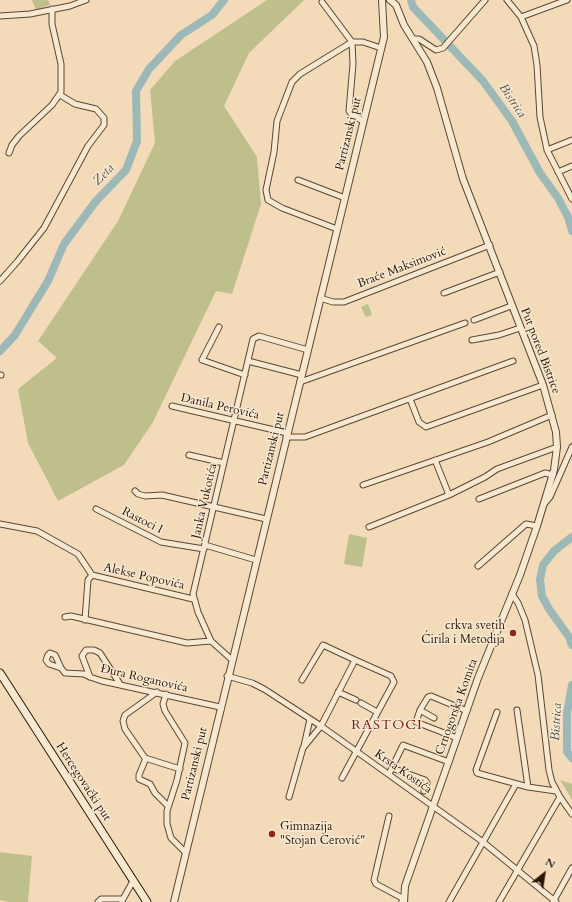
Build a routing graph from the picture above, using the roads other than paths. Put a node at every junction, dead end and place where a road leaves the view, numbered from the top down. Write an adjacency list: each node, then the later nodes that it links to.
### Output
1 (86, 0): 8 (street)
2 (382, 0): 13 (street, Partizanski put)
3 (390, 0): 11 (street, Put pored Bistrice)
4 (486, 0): 11 (street)
5 (507, 0): 10 (street)
6 (567, 0): 10 (street)
7 (322, 2): 12 (street)
8 (52, 9): 9 (street); 14 (street)
9 (0, 16)
10 (521, 17): 17 (street)
11 (414, 39): 25 (street, Put pored Bistrice)
12 (352, 42): 13 (street); 15 (street); 24 (street)
13 (381, 48): 15 (street, Partizanski put)
14 (60, 95): 18 (street); 27 (street)
15 (363, 121): 22 (street, Partizanski put)
16 (572, 140): 17 (street)
17 (547, 150): 20 (street)
18 (9, 153)
19 (572, 166): 20 (street)
20 (558, 172): 23 (street)
21 (298, 180): 22 (street)
22 (345, 198): 24 (street, Partizanski put)
23 (572, 199)
24 (337, 229): 29 (street, Partizanski put)
25 (490, 245): 26 (street, Put pored Bistrice); 29 (street, Braće Maksimović)
26 (500, 272): 28 (street); 30 (street, Put pored Bistrice)
27 (0, 281)
28 (444, 293)
29 (320, 298): 36 (street, Partizanski put)
30 (511, 306): 31 (street); 34 (street, Put pored Bistrice)
31 (474, 320)
32 (465, 324): 41 (street)
33 (219, 327): 40 (street)
34 (520, 328): 35 (street); 42 (street, Put pored Bistrice)
35 (472, 340)
36 (308, 350): 38 (street, Janka Vukotića); 39 (street, Partizanski put)
37 (512, 360): 43 (street, Danila Perovića)
38 (248, 361): 39 (street); 40 (street, Janka Vukotića)
39 (302, 375): 41 (street, Partizanski put)
40 (245, 376): 46 (street, Janka Vukotića)
41 (300, 382): 47 (street, Partizanski put)
42 (543, 385): 43 (street); 45 (street, Put pored Bistrice)
43 (410, 400): 47 (street, Danila Perovića)
44 (172, 406): 46 (street, Danila Perovića)
45 (552, 416): 48 (street, Put pored Bistrice); 51 (street)
46 (234, 420): 47 (street, Danila Perovića); 52 (street, Janka Vukotića)
47 (287, 435): 62 (street, Partizanski put)
48 (557, 447): 54 (street, Put pored Bistrice); 57 (street)
49 (572, 447): 53 (street)
50 (189, 455): 52 (street)
51 (435, 460): 55 (street); 57 (street)
52 (224, 463): 60 (street, Janka Vukotića)
53 (561, 472): 54 (street); 59 (street)
54 (554, 473): 58 (street); 59 (street, Put pored Bistrice)
55 (363, 485)
56 (135, 491): 60 (street)
57 (449, 495): 65 (street)
58 (479, 499)
59 (545, 503): 64 (street, Put pored Bistrice)
60 (214, 506): 62 (street); 66 (street, Janka Vukotića)
61 (96, 509): 66 (street, Rastoci I)
62 (266, 519): 67 (street, Partizanski put)
63 (0, 524): 69 (street, Alekse Popovića)
64 (537, 526): 68 (street); 70 (street, Put pored Bistrice)
65 (369, 528)
66 (204, 547): 67 (street, Rastoci I); 71 (street, Janka Vukotića)
67 (256, 560): 75 (street, Partizanski put)
68 (478, 566)
69 (92, 575): 71 (street, Alekse Popovića); 73 (street)
70 (512, 594): 89 (street, Crnogorska Komita); 107 (street)
71 (193, 599): 74 (street)
72 (66, 617): 73 (street)
73 (85, 620): 74 (street)
74 (212, 641): 75 (street)
75 (232, 659): 79 (street, Partizanski put)
76 (355, 660): 81 (street); 84 (street); 90 (street)
77 (61, 668): 80 (street)
78 (0, 674): 118 (main road, Hercegovački put)
79 (228, 676): 86 (street, Partizanski put); 93 (street, Krsta Kostića)
80 (90, 677): 82 (street, Đura Roganovića); 82 (street, Đura Roganovića)
81 (302, 680)
82 (120, 684): 83 (street, Đura Roganovića)
83 (157, 692): 85 (street, Đura Roganovića); 98 (street)
84 (338, 692): 90 (street); 94 (street)
85 (166, 694): 86 (street, Đura Roganovića); 101 (street)
86 (220, 707): 115 (street, Partizanski put)
87 (420, 710): 89 (street); 92 (street); 95 (street)
88 (517, 710): 105 (street)
89 (467, 711): 95 (street, Crnogorska Komita)
90 (377, 712): 97 (street)
91 (497, 712): 104 (street)
92 (434, 718)
93 (310, 719): 94 (street, Krsta Kostića); 96 (street)
94 (321, 726): 96 (street); 97 (street, Krsta Kostića)
95 (457, 738): 99 (street, Crnogorska Komita)
96 (303, 748): 108 (street)
97 (356, 751): 102 (street, Krsta Kostića); 103 (street)
98 (146, 758): 101 (street); 110 (street)
99 (449, 762): 100 (street); 111 (street, Crnogorska Komita)
100 (392, 768): 102 (street); 106 (street)
101 (180, 769): 110 (street)
102 (389, 774): 111 (street, Krsta Kostića)
103 (342, 778)
104 (516, 784): 105 (street); 114 (street)
105 (528, 787): 107 (street)
106 (424, 791)
107 (556, 791): 109 (street)
108 (289, 796)
109 (560, 797): 112 (street); 117 (street)
110 (168, 806): 115 (street)
111 (434, 806): 114 (street, Krsta Kostića); 120 (street, Crnogorska Komita)
112 (572, 814)
113 (389, 816): 120 (street)
114 (483, 842): 117 (street, Krsta Kostića); 125 (street)
115 (185, 852): 124 (street, Partizanski put)
116 (572, 868): 121 (street)
117 (518, 870): 121 (street, Krsta Kostića); 126 (street)
118 (133, 881): 119 (street); 123 (main road, Hercegovački put)
119 (122, 901): 122 (street)
120 (403, 901)
121 (554, 901)
122 (98, 902)
123 (147, 902)
124 (174, 902)
125 (449, 902)
126 (499, 902)

